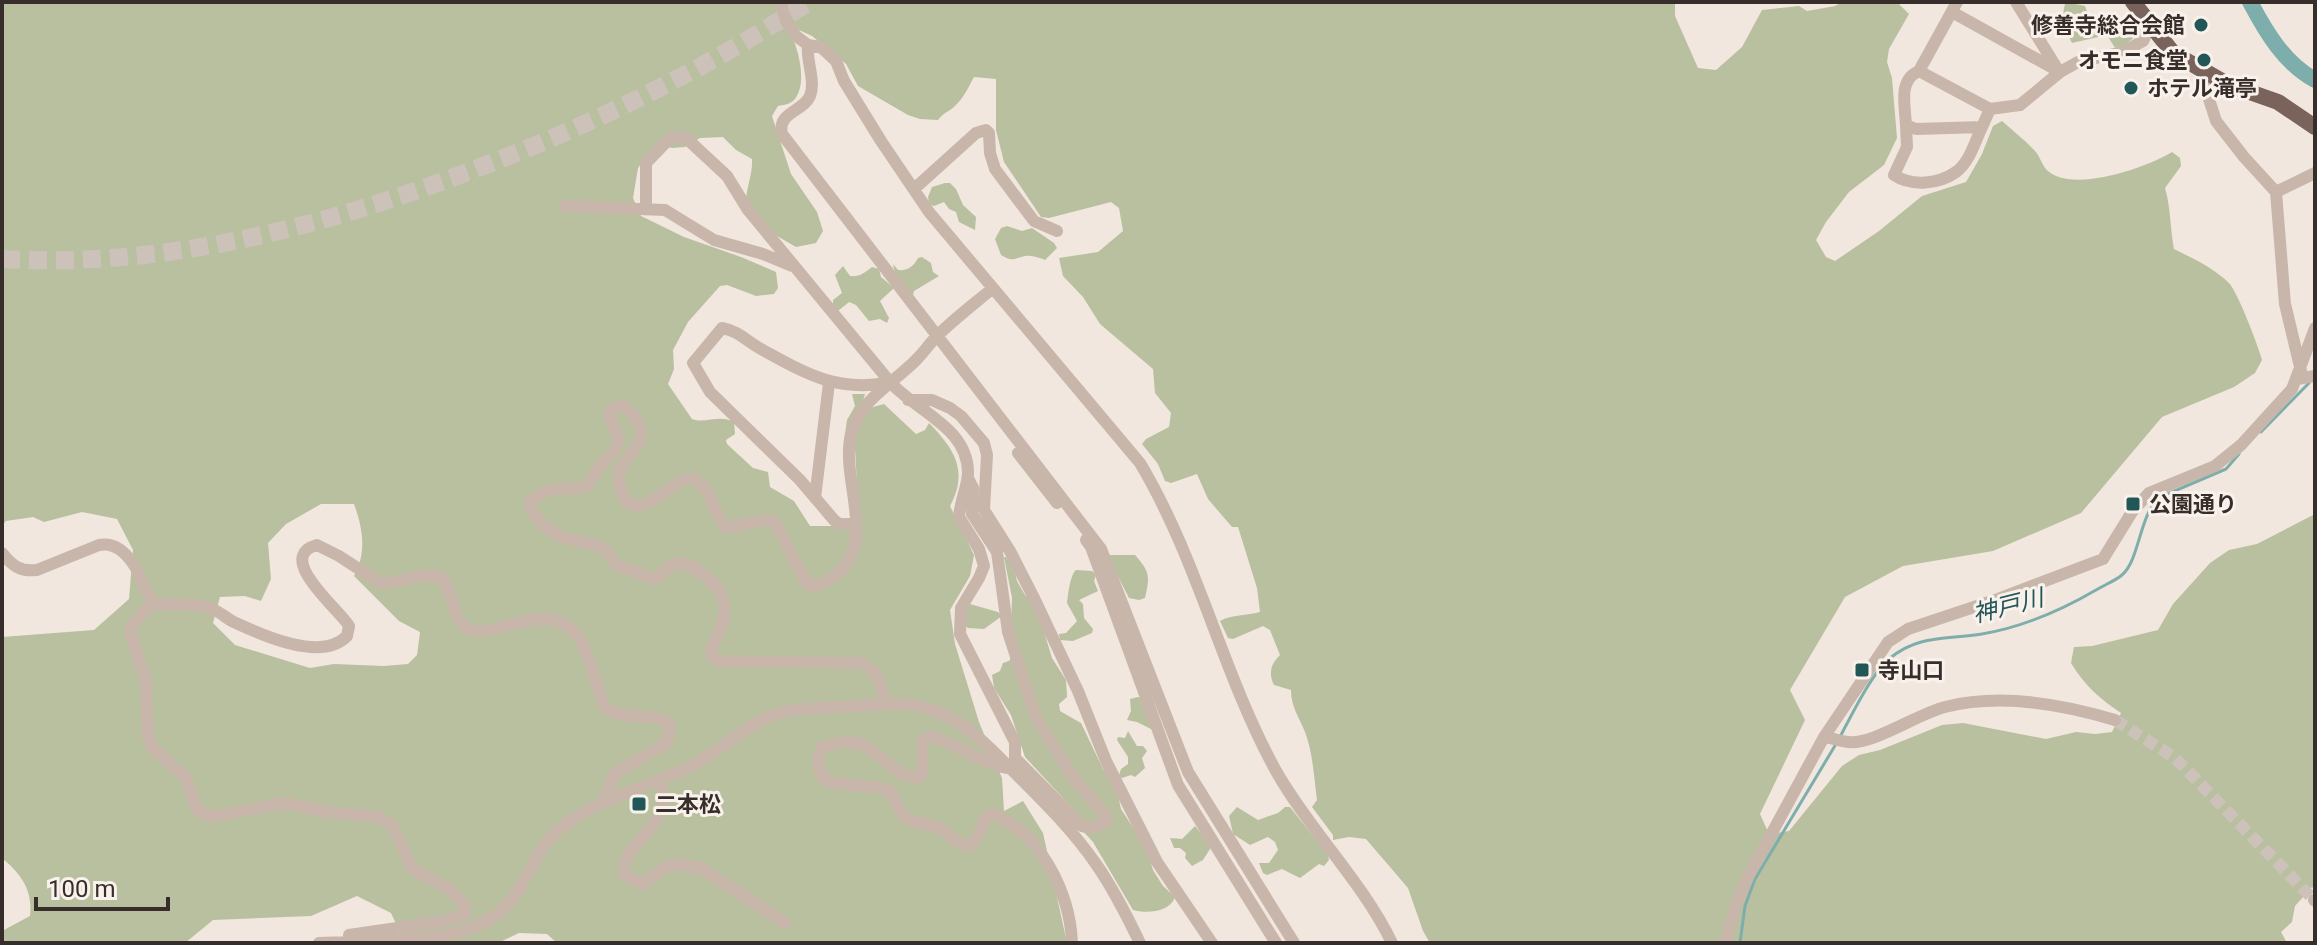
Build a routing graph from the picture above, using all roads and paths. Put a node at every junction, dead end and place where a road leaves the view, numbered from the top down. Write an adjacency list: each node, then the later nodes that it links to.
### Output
1 (780, 2): 5 (street)
2 (2016, 2): 7 (street)
3 (1954, 7): 6 (street); 7 (street)
4 (2137, 7): 7 (street); 8 (main road)
5 (808, 45): 14 (street); 22 (street)
6 (1919, 71): 9 (street); 10 (street)
7 (2060, 72): 9 (street)
8 (2206, 73): 12 (main road); 15 (street)
9 (1990, 109): 11 (street)
10 (1906, 125): 11 (street); 11 (street)
11 (1982, 127)
12 (2315, 127)
13 (2315, 173): 15 (street)
14 (914, 189): 18 (street); 20 (street)
15 (2276, 192): 23 (street)
16 (565, 206): 17 (street)
17 (646, 208): 19 (street); 19 (street)
18 (1057, 231)
19 (794, 266): 25 (street)
20 (993, 288): 22 (street); 49 (street)
21 (2315, 328): 23 (street)
22 (937, 336): 25 (street); 32 (street)
23 (2299, 375): 24 (street); 37 (street)
24 (2315, 376)
25 (890, 382): 26 (street); 27 (street); 31 (street)
26 (829, 383): 30 (street); 30 (street)
27 (908, 400): 29 (street); 46 (street)
28 (1018, 453): 32 (street)
29 (968, 478): 38 (street); 38 (street)
30 (815, 498): 31 (street)
31 (856, 524): 35 (street)
32 (1095, 546): 47 (street); 48 (street)
33 (2, 553): 34 (street)
34 (152, 604): 40 (street); 42 (street)
35 (885, 702): 38 (street); 39 (street)
36 (2115, 720): 37 (street)
37 (1824, 737): 50 (street)
38 (1012, 763): 44 (street); 45 (street)
39 (660, 782): 40 (street); 41 (street)
40 (604, 801): 42 (street)
41 (785, 923)
42 (336, 942): 43 (street)
43 (319, 943)
44 (1072, 943)
45 (1140, 943)
46 (1212, 943)
47 (1276, 943)
48 (1294, 943)
49 (1392, 943)
50 (1725, 943)

